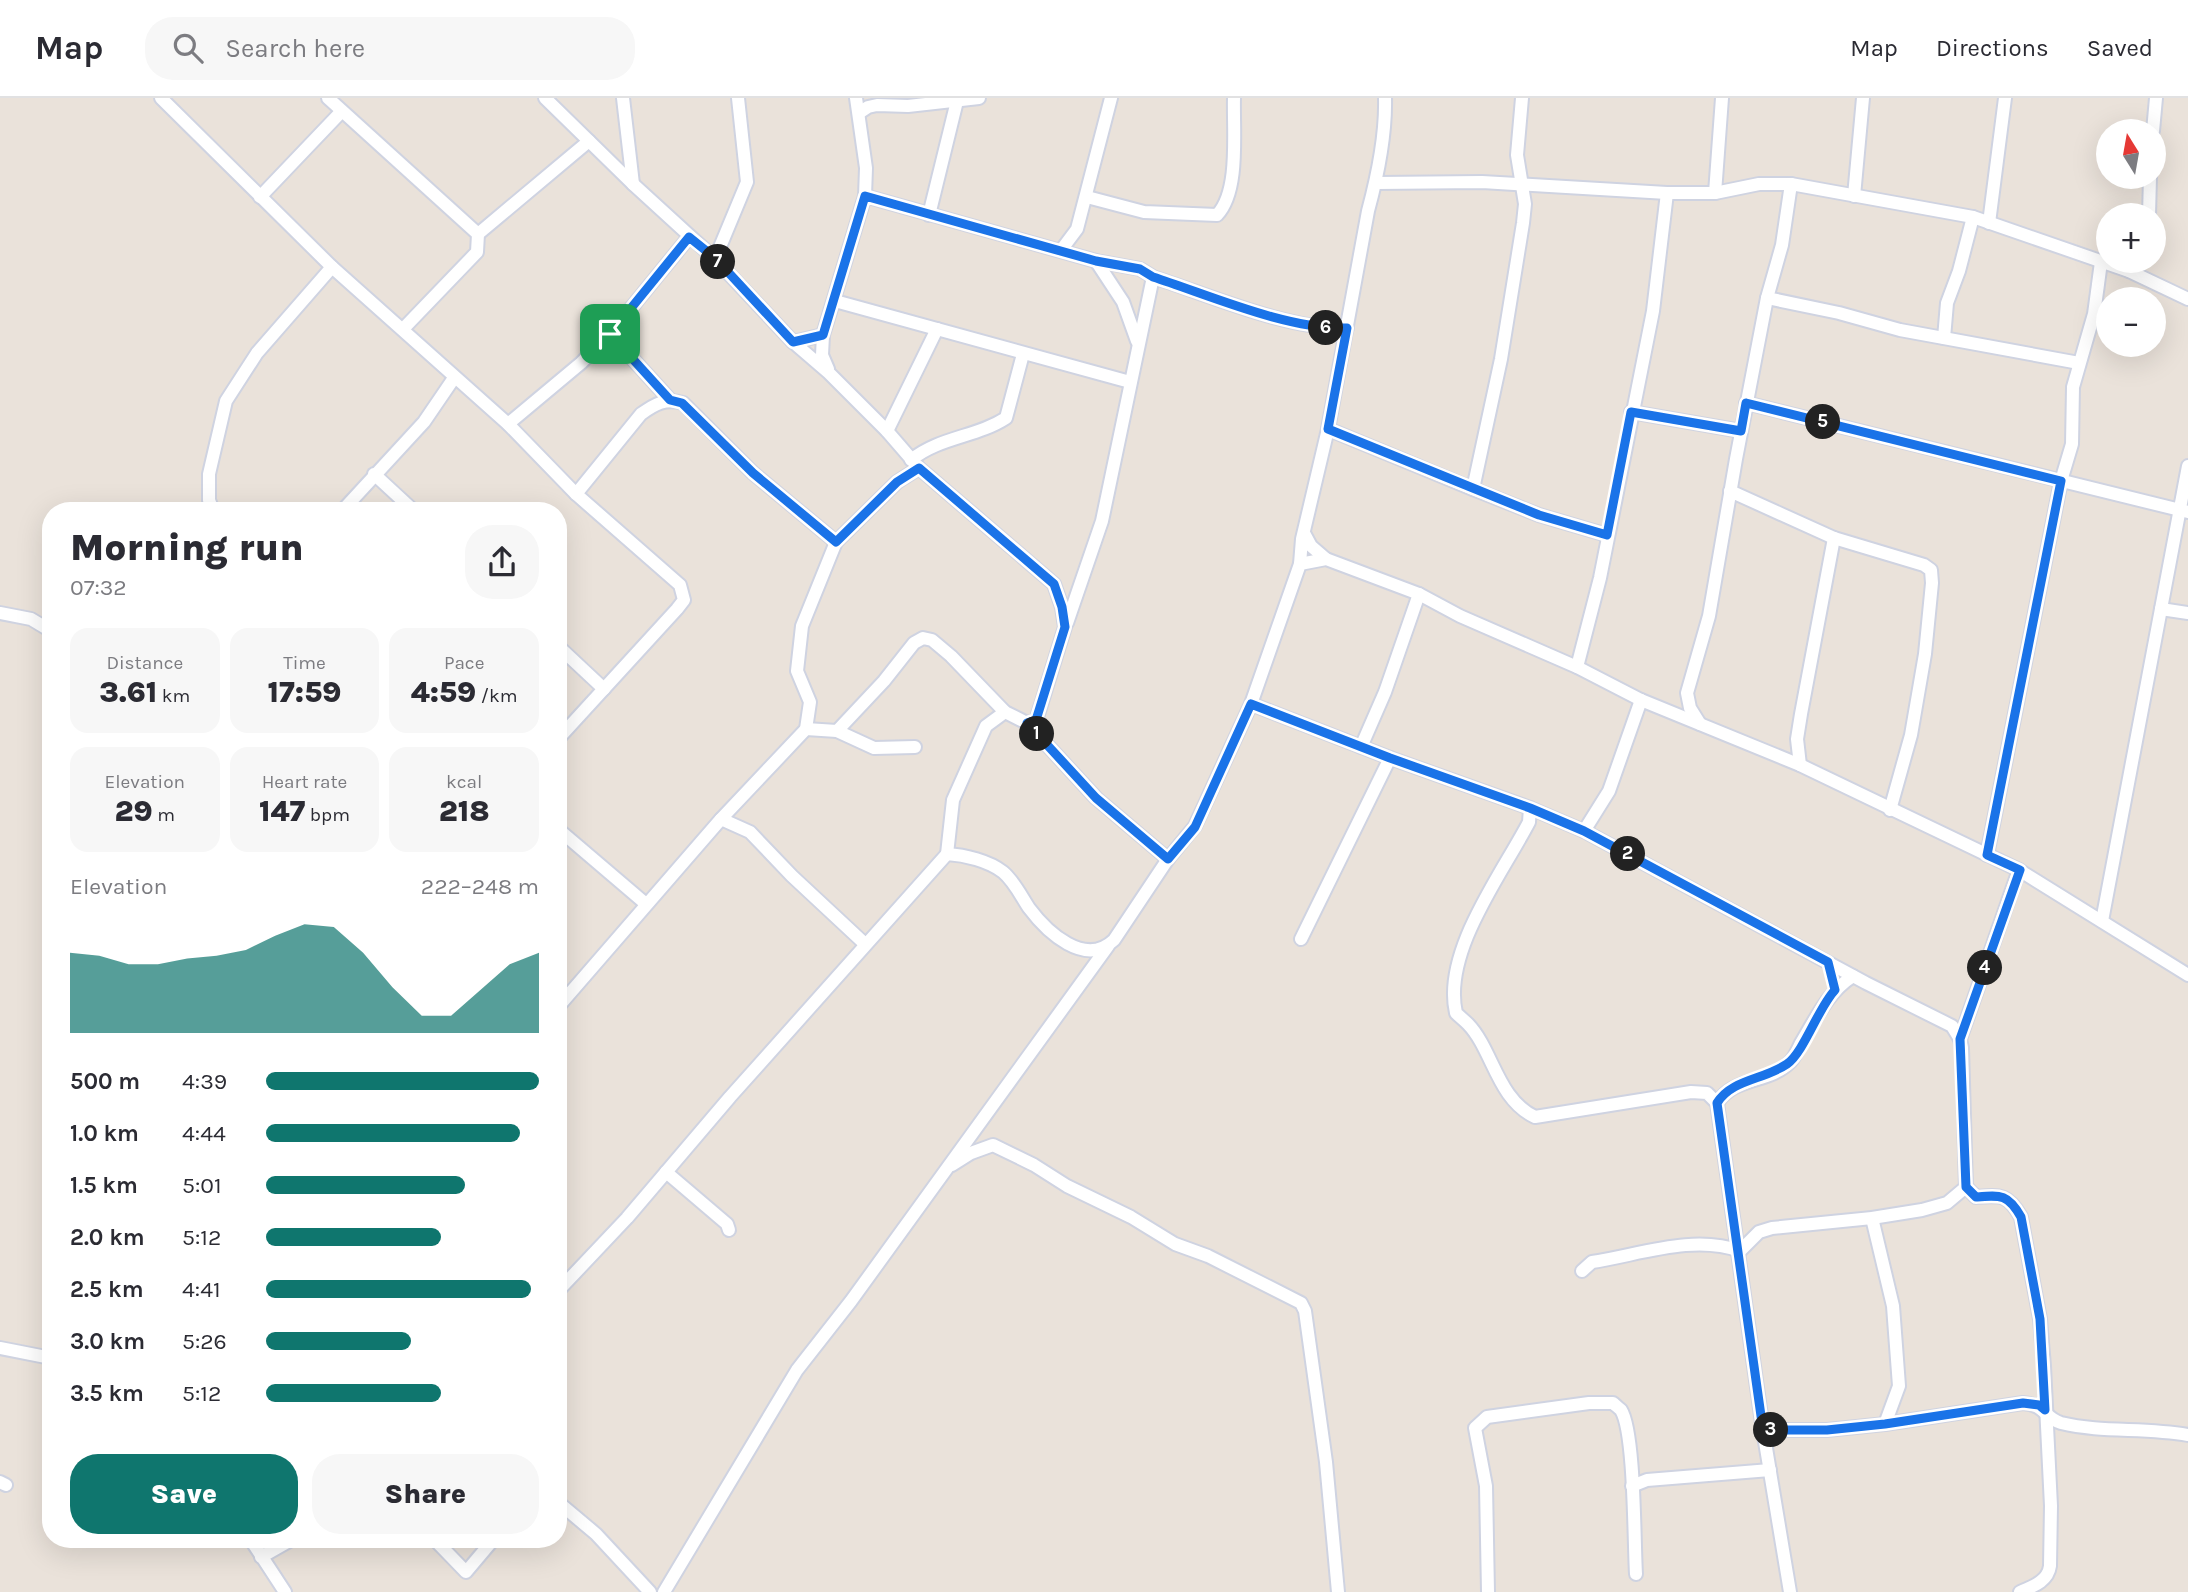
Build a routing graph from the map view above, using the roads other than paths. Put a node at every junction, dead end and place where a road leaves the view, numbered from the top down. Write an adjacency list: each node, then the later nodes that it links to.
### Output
1 (161, 98): 29 (street)
2 (328, 98): 17 (street)
3 (545, 98): 20 (street)
4 (623, 98): 22 (street)
5 (738, 98): 38 (street)
6 (856, 98): 18 (street)
7 (979, 98): 16 (street)
8 (1111, 98): 30 (street)
9 (1234, 98): 30 (street)
10 (1385, 98): 21 (street)
11 (1522, 98): 23 (street)
12 (1722, 98): 26 (street)
13 (1863, 98): 28 (street)
14 (2005, 98): 33 (street)
15 (2156, 98): 19 (street)
16 (957, 101): 18 (street); 31 (street)
17 (341, 112): 29 (street); 35 (street)
18 (859, 113): 27 (street)
19 (2154, 119)
20 (589, 141): 22 (street); 35 (street)
21 (1376, 183): 23 (street); 48 (street)
22 (632, 184): 36 (street)
23 (1524, 184): 25 (street); 72 (street)
24 (1791, 184): 26 (street); 28 (street); 45 (street)
25 (1667, 193): 26 (street); 63 (street)
26 (1715, 193)
27 (865, 196): 31 (street); 47 (street)
28 (1854, 196): 32 (street)
29 (260, 197): 41 (street)
30 (1087, 197): 34 (street)
31 (929, 215): 37 (street)
32 (1973, 217): 33 (street); 53 (street)
33 (1989, 223): 40 (street)
34 (1076, 230): 37 (street); 39 (street)
35 (478, 234): 49 (street)
36 (689, 237): 38 (street); 51 (street)
37 (1062, 249): 39 (street)
38 (715, 258): 54 (street)
39 (1090, 259): 44 (street); 55 (street)
40 (2096, 260)
41 (332, 267): 49 (street); 75 (street)
42 (2100, 273): 57 (street)
43 (2133, 273): 46 (street)
44 (1153, 277): 48 (street); 55 (street)
45 (1767, 298): 53 (street); 62 (street)
46 (2188, 299)
47 (835, 301): 50 (street); 52 (street)
48 (1347, 328): 65 (street)
49 (403, 329): 59 (street)
50 (937, 330): 56 (street); 66 (street)
51 (610, 334): 61 (street); 64 (street)
52 (823, 335): 54 (street); 58 (street)
53 (1944, 338): 57 (street)
54 (793, 342): 58 (street)
55 (1138, 343): 60 (street)
56 (1023, 354): 60 (street); 68 (street)
57 (2079, 363): 71 (street)
58 (829, 373): 66 (street)
59 (454, 378): 64 (street); 70 (street)
60 (1130, 382): 85 (street)
61 (670, 400): 74 (street); 82 (street)
62 (1746, 403): 67 (street); 71 (street)
63 (1631, 412): 67 (street); 80 (street)
64 (508, 424): 74 (street)
65 (1328, 429): 72 (street); 79 (street)
66 (887, 430): 68 (street)
67 (1741, 431): 73 (street)
68 (915, 464): 82 (street); 86 (street)
69 (2188, 466): 78 (street)
70 (374, 474): 76 (street); 77 (street)
71 (2061, 481): 78 (street); 114 (street)
72 (1473, 489): 80 (street)
73 (1730, 491): 81 (street); 100 (street)
74 (576, 494): 95 (street)
75 (210, 502)
76 (350, 502)
77 (404, 502)
78 (2184, 512): 88 (street)
79 (1304, 533): 83 (street); 84 (street)
80 (1607, 535): 94 (street)
81 (1834, 538): 107 (street); 109 (street)
82 (836, 542): 102 (street)
83 (1326, 559): 84 (street); 87 (street)
84 (1300, 564): 97 (street)
85 (1081, 583): 86 (street); 92 (street)
86 (1054, 584): 92 (street)
87 (1419, 594): 94 (street); 105 (street)
88 (2161, 609): 90 (street); 118 (street)
89 (0, 613): 91 (street)
90 (2188, 613)
91 (42, 626)
92 (1065, 627): 99 (street)
93 (567, 654): 95 (street)
94 (1577, 667): 96 (street)
95 (604, 689): 101 (street)
96 (1641, 700): 100 (street); 111 (street)
97 (1251, 704): 105 (street); 115 (street)
98 (1005, 712): 99 (street); 103 (street); 113 (street)
99 (1027, 723): 115 (street)
100 (1699, 724): 107 (street)
101 (567, 729)
102 (806, 729): 103 (street); 110 (street)
103 (837, 731): 104 (street)
104 (915, 747)
105 (1361, 747): 106 (street)
106 (1390, 758): 108 (street); 119 (street)
107 (1800, 765): 109 (street)
108 (1530, 808): 111 (street); 130 (street)
109 (1890, 810): 114 (street)
110 (721, 819): 117 (street); 120 (street)
111 (1584, 831): 122 (street)
112 (567, 837): 117 (street)
113 (947, 854): 120 (street); 121 (street)
114 (1987, 855): 116 (street)
115 (1168, 859): 121 (street)
116 (2020, 870): 118 (street); 127 (street)
117 (646, 904): 126 (street)
118 (2102, 921): 123 (street)
119 (1301, 939)
120 (865, 944): 132 (street)
121 (1108, 946): 131 (street)
122 (1828, 962): 124 (street); 125 (street)
123 (2188, 975)
124 (1853, 976): 125 (street); 128 (street)
125 (1835, 990): 130 (street)
126 (567, 996)
127 (1966, 1019): 128 (street); 129 (street)
128 (1946, 1023): 129 (street)
129 (1960, 1039): 133 (street)
130 (1717, 1103): 136 (street)
131 (943, 1171): 156 (street); 157 (street)
132 (666, 1172): 135 (street); 138 (street)
133 (1966, 1187): 134 (street); 141 (street)
134 (1872, 1219): 136 (street); 142 (street)
135 (729, 1230)
136 (1740, 1251): 137 (street); 143 (street)
137 (1582, 1271)
138 (567, 1281)
139 (0, 1348): 140 (street)
140 (42, 1356)
141 (2045, 1410): 142 (street); 144 (street); 160 (street)
142 (1885, 1424): 143 (street)
143 (1763, 1430): 145 (street)
144 (2188, 1435)
145 (1770, 1470): 146 (street); 159 (street)
146 (1632, 1486): 153 (street); 158 (street)
147 (567, 1510): 155 (street)
148 (256, 1548): 152 (street)
149 (277, 1548): 152 (street)
150 (443, 1548): 151 (street)
151 (486, 1548)
152 (261, 1557): 154 (street)
153 (1636, 1574)
154 (285, 1592)
155 (650, 1592)
156 (664, 1592)
157 (1338, 1592)
158 (1488, 1592)
159 (1790, 1592)
160 (2020, 1592)

